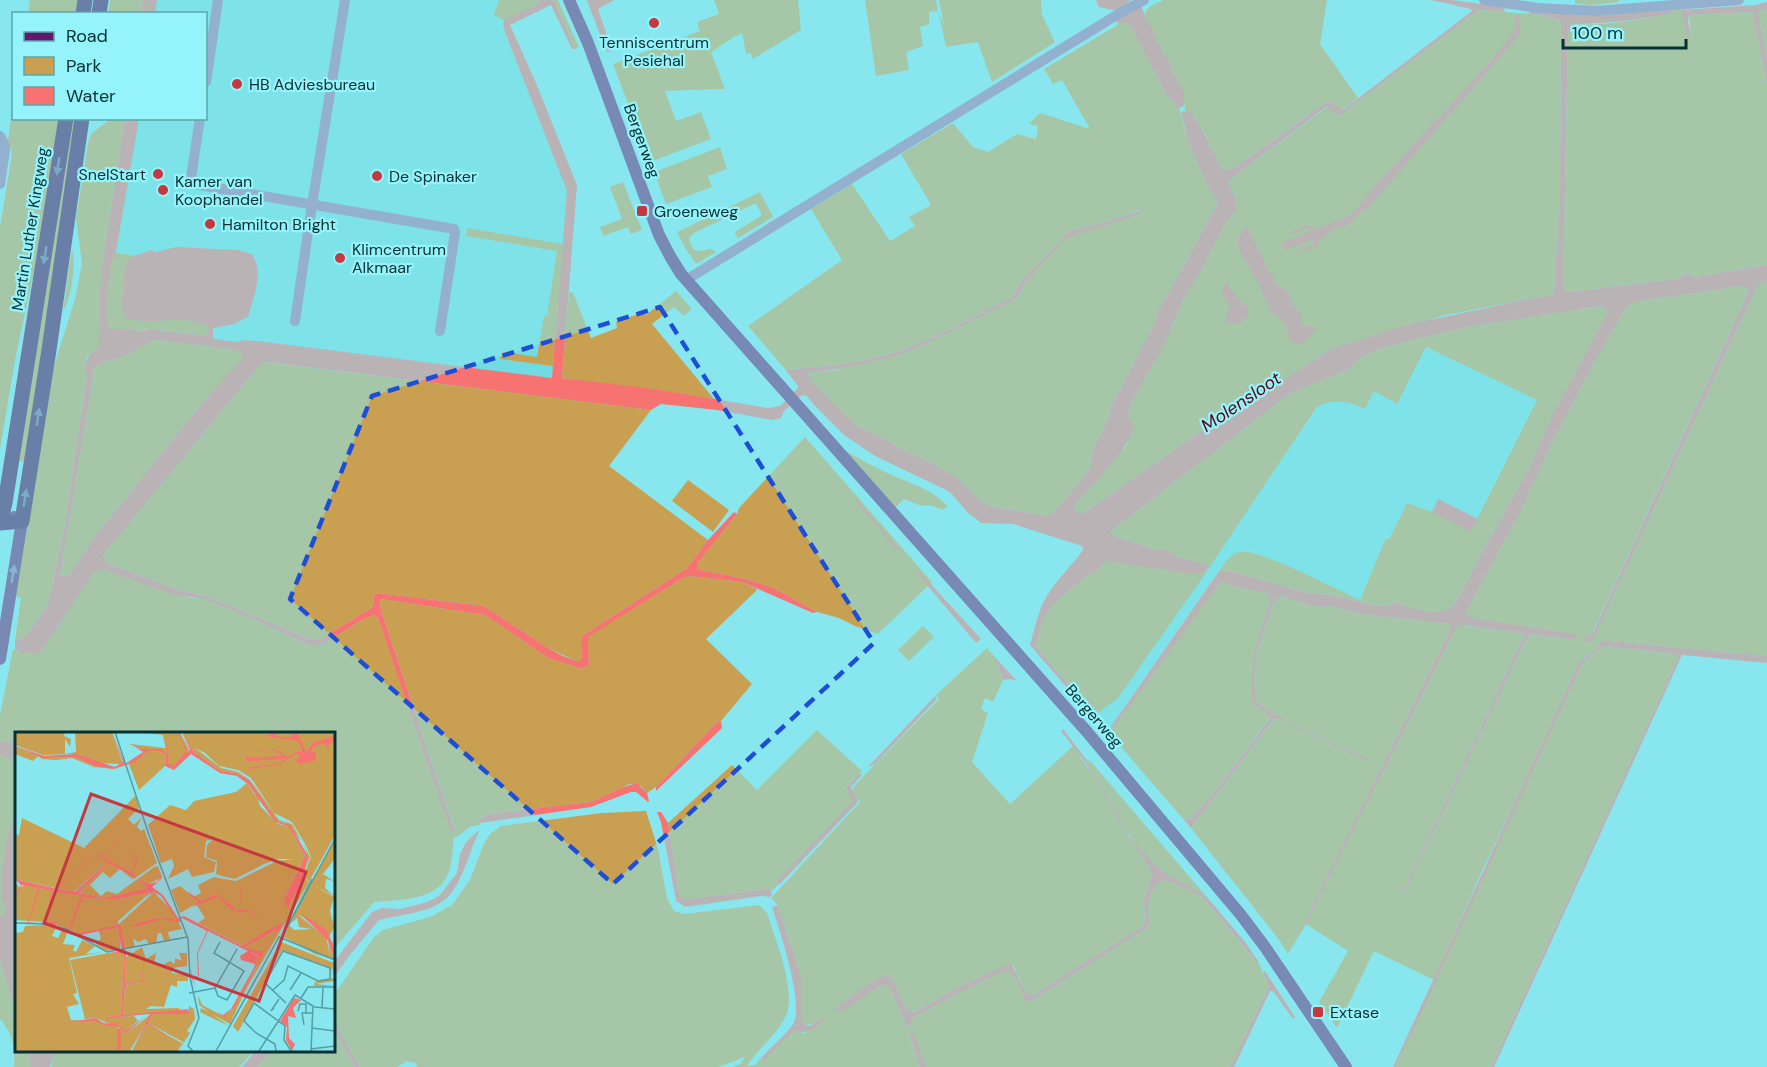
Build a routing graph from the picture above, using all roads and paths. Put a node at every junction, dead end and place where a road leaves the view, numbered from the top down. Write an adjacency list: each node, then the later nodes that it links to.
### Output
1 (218, 0): 7 (street)
2 (345, 0): 13 (street)
3 (569, 0): 14 (main road, Bergerweg)
4 (1144, 0): 14 (street)
5 (1484, 0): 6 (street)
6 (1738, 0)
7 (207, 75)
8 (66, 120): 17 (highway, Martin Luther Kingweg, one-way to 17)
9 (200, 120): 13 (street)
10 (86, 123): 18 (highway, Martin Luther Kingweg, one-way to 10)
11 (0, 136): 12 (street)
12 (0, 184)
13 (312, 205): 15 (street); 16 (street)
14 (695, 275): 20 (main road, Bergerweg)
15 (295, 321)
16 (440, 331)
17 (1, 520): 18 (highway)
18 (22, 521): 19 (main road, one-way to 18)
19 (0, 659)
20 (1346, 1067)

